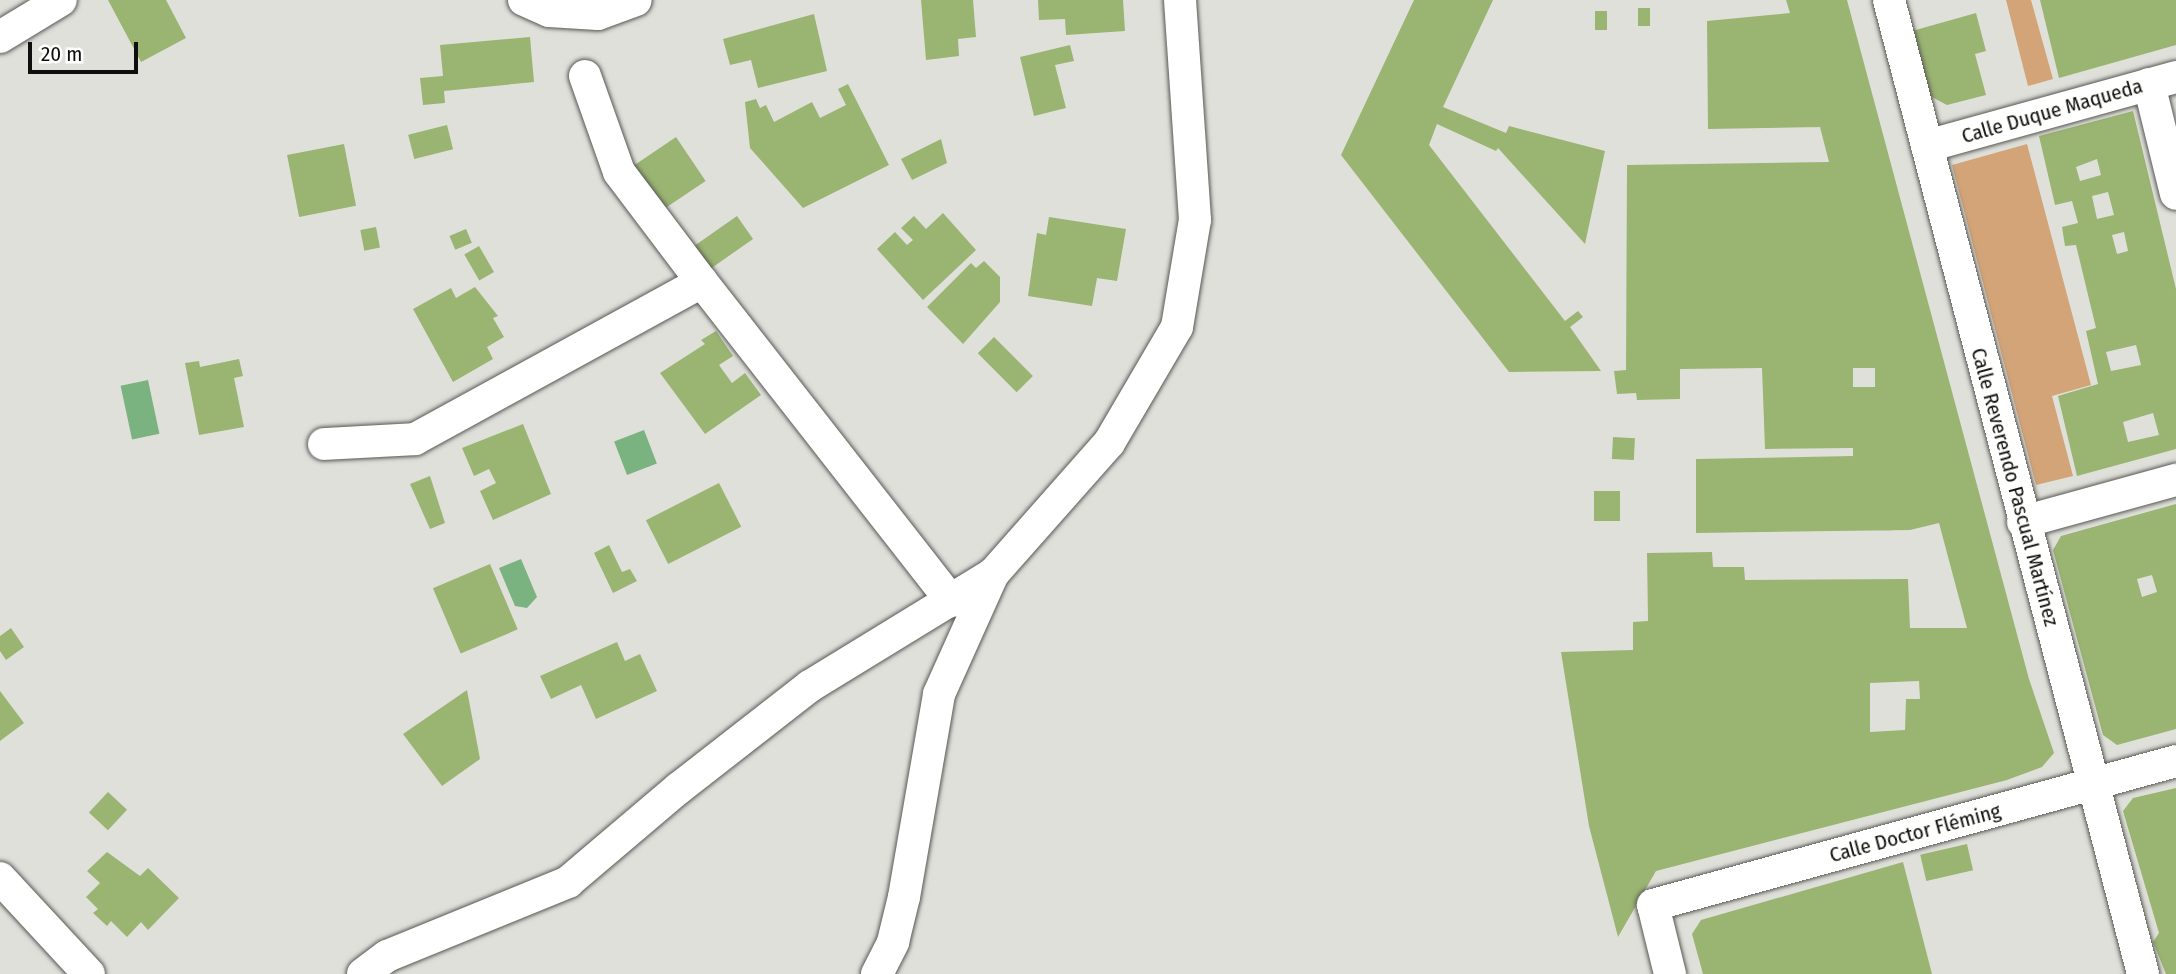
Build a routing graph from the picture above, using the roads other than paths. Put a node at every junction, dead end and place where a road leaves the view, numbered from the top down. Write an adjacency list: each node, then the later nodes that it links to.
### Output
1 (61, 0): 6 (street)
2 (524, 0): 3 (street)
3 (636, 0)
4 (1180, 0): 15 (street)
5 (1889, 0): 9 (street, Calle Reverendo Pascual Martínez)
6 (0, 37)
7 (586, 76): 11 (street)
8 (2163, 81): 9 (street, Calle Duque Maqueda); 10 (street)
9 (1927, 146): 14 (street, Calle Reverendo Pascual Martínez)
10 (2176, 194)
11 (702, 282): 12 (street); 16 (street)
12 (324, 444)
13 (2176, 480): 14 (street)
14 (2023, 522): 18 (street, Calle Reverendo Pascual Martínez)
15 (993, 574): 16 (street); 22 (street)
16 (951, 601): 21 (street)
17 (2176, 761): 18 (street, Calle Doctor Fléming)
18 (2094, 785): 23 (street, Calle Doctor Fléming); 24 (street, Calle Reverendo Pascual Martínez)
19 (0, 878): 20 (street)
20 (89, 974)
21 (363, 974)
22 (877, 974)
23 (1670, 974)
24 (2143, 974)

